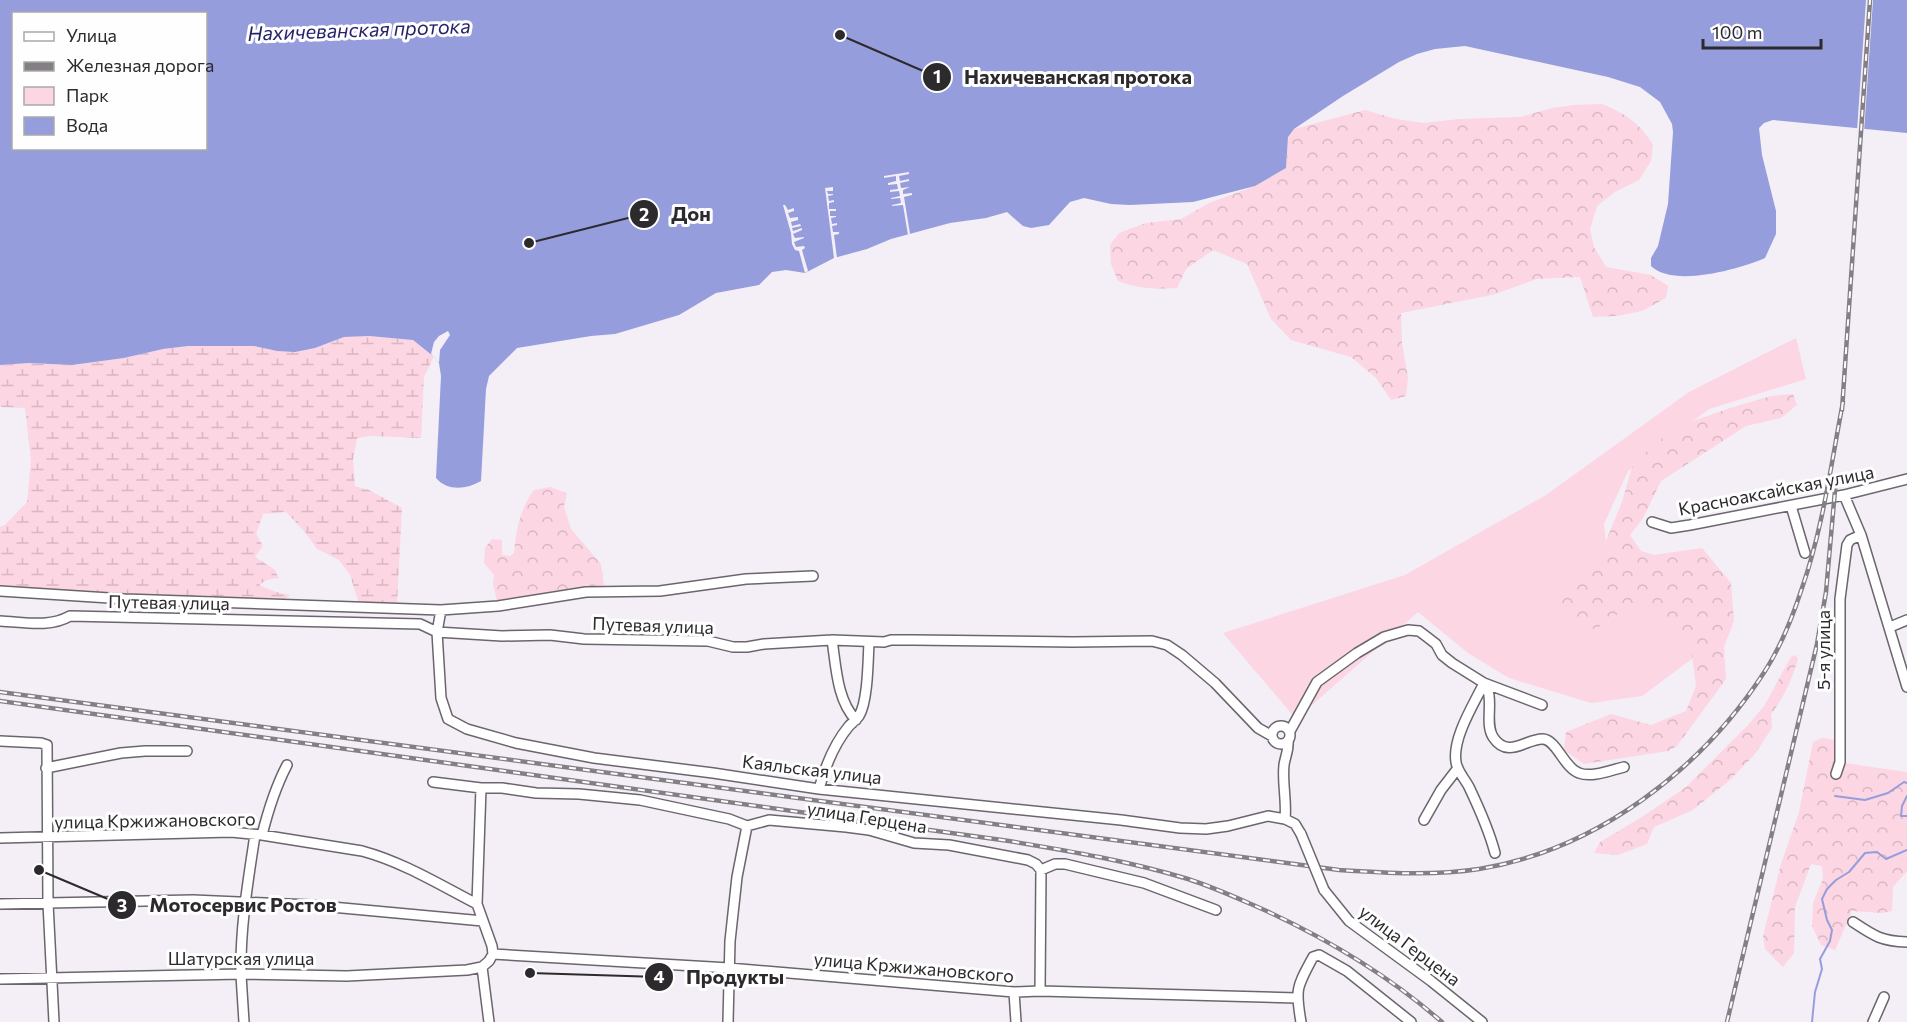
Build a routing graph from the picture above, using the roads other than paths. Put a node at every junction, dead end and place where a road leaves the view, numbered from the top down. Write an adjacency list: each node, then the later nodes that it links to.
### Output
1 (1907, 479): 2 (street, Красноаксайская улица)
2 (1844, 495): 3 (street, Красноаксайская улица); 5 (street)
3 (1791, 506): 4 (street, Красноаксайская улица); 6 (street)
4 (1652, 522)
5 (1861, 535): 12 (street); 30 (street, 5-я улица)
6 (1805, 553)
7 (813, 576): 9 (street, Путевая улица)
8 (0, 591): 9 (street, Путевая улица)
9 (441, 610): 13 (street, Каяльская улица)
10 (1907, 620): 12 (street)
11 (0, 621): 13 (street, Путевая улица)
12 (1890, 627): 17 (street)
13 (437, 632): 14 (street, Путевая улица); 33 (street, Каяльская улица)
14 (832, 640): 15 (street, Путевая улица); 19 (street)
15 (869, 642): 19 (street); 21 (street, Путевая улица)
16 (1484, 683): 18 (street); 20 (street); 27 (street); 29 (street)
17 (1907, 687)
18 (1542, 705)
19 (856, 720): 33 (street)
20 (1290, 731): 21 (street); 23 (street)
21 (1275, 740): 23 (street); 25 (street)
22 (0, 741): 28 (street)
23 (1288, 741): 25 (street)
24 (187, 751): 28 (street)
25 (1284, 763): 34 (street)
26 (287, 765): 37 (street)
27 (1624, 767)
28 (46, 768): 39 (street)
29 (1458, 768): 35 (street); 40 (street)
30 (1836, 774)
31 (433, 782): 32 (street, улица Герцена)
32 (481, 788): 36 (street, улица Герцена); 45 (street)
33 (819, 789): 34 (street, Каяльская улица)
34 (1286, 819): 67 (street, улица Герцена, bridge)
35 (1424, 820)
36 (747, 826): 41 (street, улица Герцена); 52 (street)
37 (259, 835): 39 (street, улица Кржижановского); 43 (street); 45 (street, улица Кржижановского)
38 (0, 838): 39 (street, улица Кржижановского)
39 (47, 838): 42 (street)
40 (1495, 853)
41 (1041, 870): 46 (street); 56 (street)
42 (48, 903): 43 (street); 44 (street); 54 (street)
43 (245, 903): 47 (street); 53 (street)
44 (0, 904)
45 (477, 904): 47 (street)
46 (1216, 910)
47 (483, 921): 50 (street)
48 (1853, 922): 49 (street)
49 (1907, 942)
50 (493, 954): 51 (street); 52 (street, улица Кржижановского)
51 (482, 968): 53 (street, Шатурская улица); 62 (street)
52 (729, 968): 57 (street, улица Кржижановского); 63 (street)
53 (241, 974): 54 (street, Шатурская улица); 61 (street)
54 (51, 977): 55 (street, Шатурская улица); 60 (street)
55 (0, 979)
56 (1040, 991): 57 (street, улица Кржижановского); 59 (street, улица Кржижановского)
57 (1014, 992): 64 (street)
58 (1884, 997): 68 (street)
59 (1297, 998): 65 (street); 66 (street)
60 (54, 1022)
61 (244, 1022)
62 (489, 1022)
63 (728, 1022)
64 (1016, 1022)
65 (1301, 1022)
66 (1411, 1022)
67 (1482, 1022)
68 (1873, 1022)

